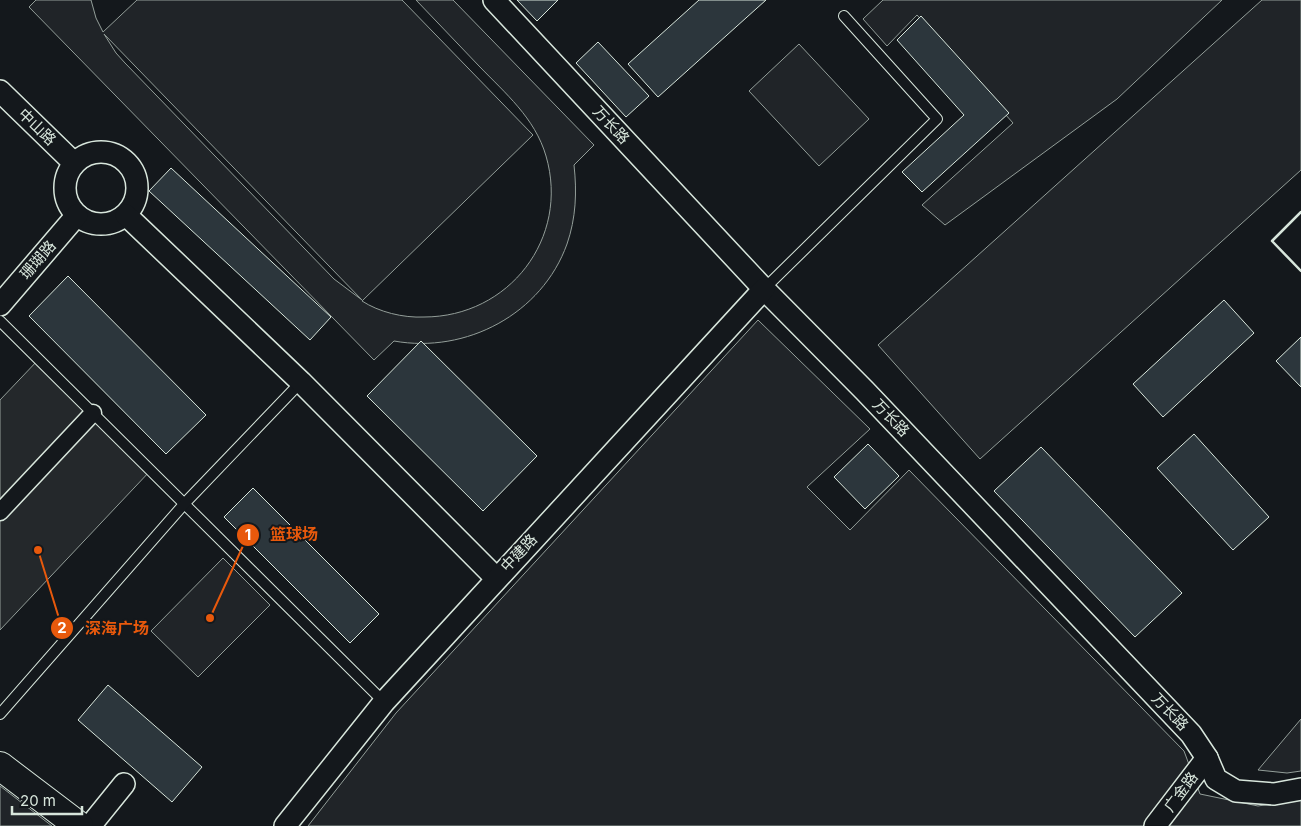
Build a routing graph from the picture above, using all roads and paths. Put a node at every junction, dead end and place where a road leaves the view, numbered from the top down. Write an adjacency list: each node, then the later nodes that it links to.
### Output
1 (494, 0): 7 (street, 万长路)
2 (844, 16): 7 (lane)
3 (0, 91): 4 (street, 中山路)
4 (74, 164): 5 (street); 6 (street)
5 (126, 214): 6 (street); 10 (street)
6 (77, 215): 8 (street, 珊瑚路)
7 (764, 289): 14 (street, 中建路); 17 (street, 万长路)
8 (0, 305)
9 (0, 321): 11 (lane)
10 (301, 382): 12 (lane); 14 (street)
11 (93, 413): 12 (lane); 13 (street)
12 (185, 503): 15 (lane); 16 (lane)
13 (0, 512)
14 (496, 578): 15 (street, 中建路)
15 (384, 702): 23 (street, 中建路)
16 (0, 714)
17 (1207, 758): 20 (street, 万长路); 24 (street, 广金路)
18 (0, 766): 21 (main road)
19 (124, 784): 22 (street)
20 (1301, 789)
21 (79, 826)
22 (90, 826)
23 (285, 826)
24 (1155, 826)

